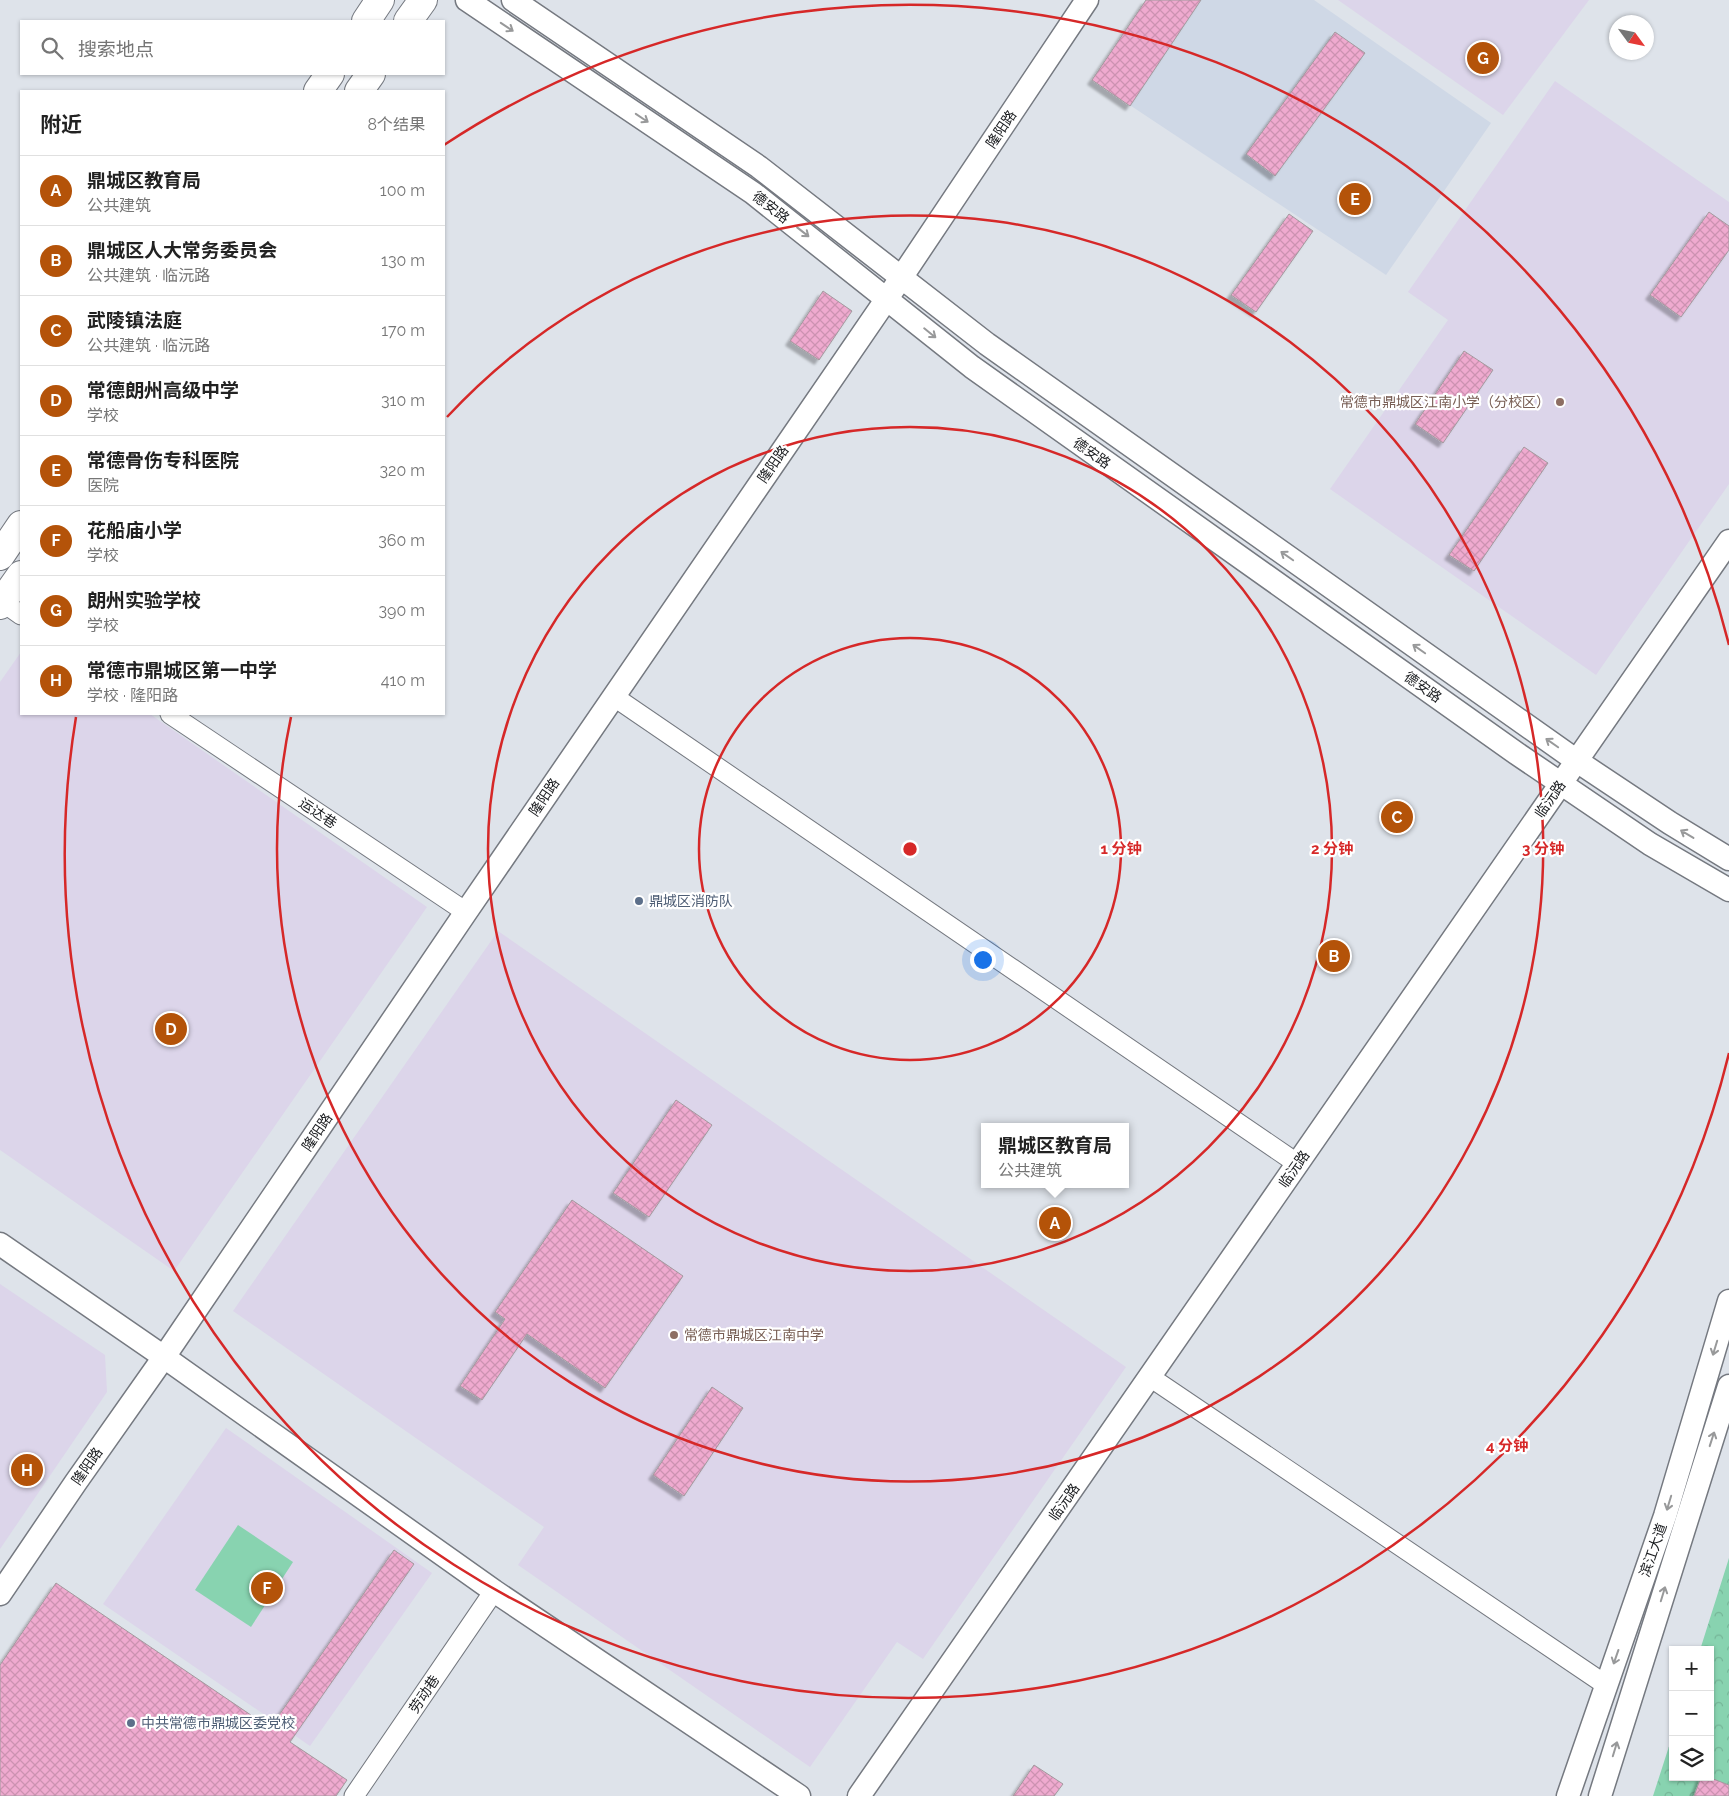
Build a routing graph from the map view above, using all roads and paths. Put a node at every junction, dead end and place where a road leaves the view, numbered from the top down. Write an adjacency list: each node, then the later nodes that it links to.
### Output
1 (380, 0): 6 (main road)
2 (423, 0): 7 (main road)
3 (467, 0): 13 (street, 德安路, one-way to 13)
4 (513, 0): 12 (street, 德安路)
5 (1087, 0): 12 (street, 隆阳路)
6 (367, 20)
7 (409, 20)
8 (329, 75): 10 (main road)
9 (370, 75): 11 (main road)
10 (319, 90)
11 (360, 90)
12 (901, 278): 13 (street, 隆阳路); 21 (street, 德安路, one-way to 12)
13 (887, 299): 19 (street, 隆阳路); 22 (street, 德安路, one-way to 22)
14 (20, 526): 16 (main road)
15 (1729, 541): 21 (street, 临沅路)
16 (0, 556)
17 (20, 577): 18 (main road)
18 (6, 605)
19 (613, 696): 25 (street, 隆阳路); 26 (street)
20 (171, 715): 25 (street, 运达巷)
21 (1577, 760): 22 (street, 临沅路); 23 (street, 德安路, one-way to 21)
22 (1560, 784): 24 (street, 德安路); 26 (street, 临沅路)
23 (1729, 859)
24 (1727, 890)
25 (466, 912): 29 (street, 隆阳路)
26 (1298, 1164): 30 (street, 临沅路)
27 (0, 1244): 29 (street)
28 (1729, 1301): 34 (street, 滨江大道, one-way to 34)
29 (164, 1357): 32 (street); 33 (street, 隆阳路)
30 (1150, 1377): 34 (street); 37 (street, 临沅路)
31 (1729, 1386): 39 (street, 滨江大道, one-way to 31)
32 (494, 1592): 35 (street, 劳动巷); 36 (street)
33 (0, 1594)
34 (1606, 1684): 38 (street, 滨江大道)
35 (354, 1796)
36 (799, 1796)
37 (859, 1796)
38 (1568, 1796)
39 (1600, 1796)

